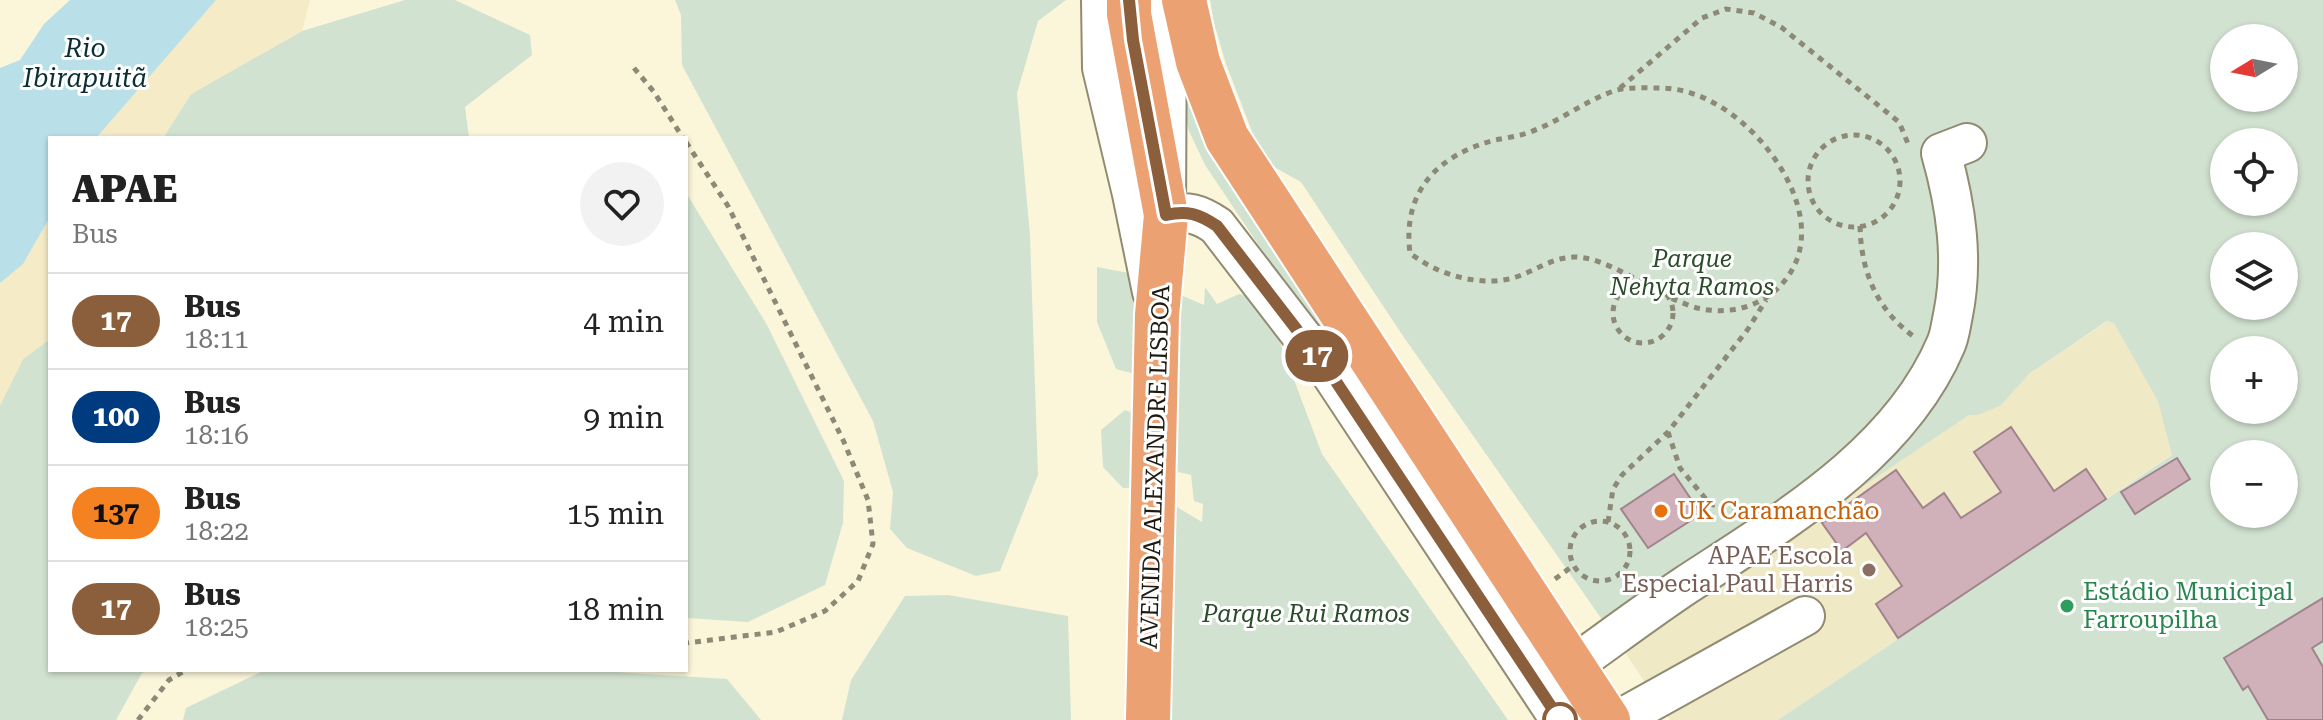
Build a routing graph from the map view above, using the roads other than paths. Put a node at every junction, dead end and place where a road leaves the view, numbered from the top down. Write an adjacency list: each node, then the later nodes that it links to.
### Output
1 (1101, 0): 7 (street)
2 (1129, 0): 6 (main road, AVENIDA ALEXANDRE LISBOA)
3 (1167, 0): 6 (street)
4 (1184, 0): 9 (main road)
5 (1967, 143): 9 (street)
6 (1166, 215): 7 (main road, AVENIDA ALEXANDRE LISBOA); 11 (street)
7 (1157, 315): 10 (main road, AVENIDA ALEXANDRE LISBOA)
8 (1805, 616): 13 (street)
9 (1572, 666): 12 (main road)
10 (1148, 720)
11 (1560, 720)
12 (1608, 720)
13 (1618, 720)

